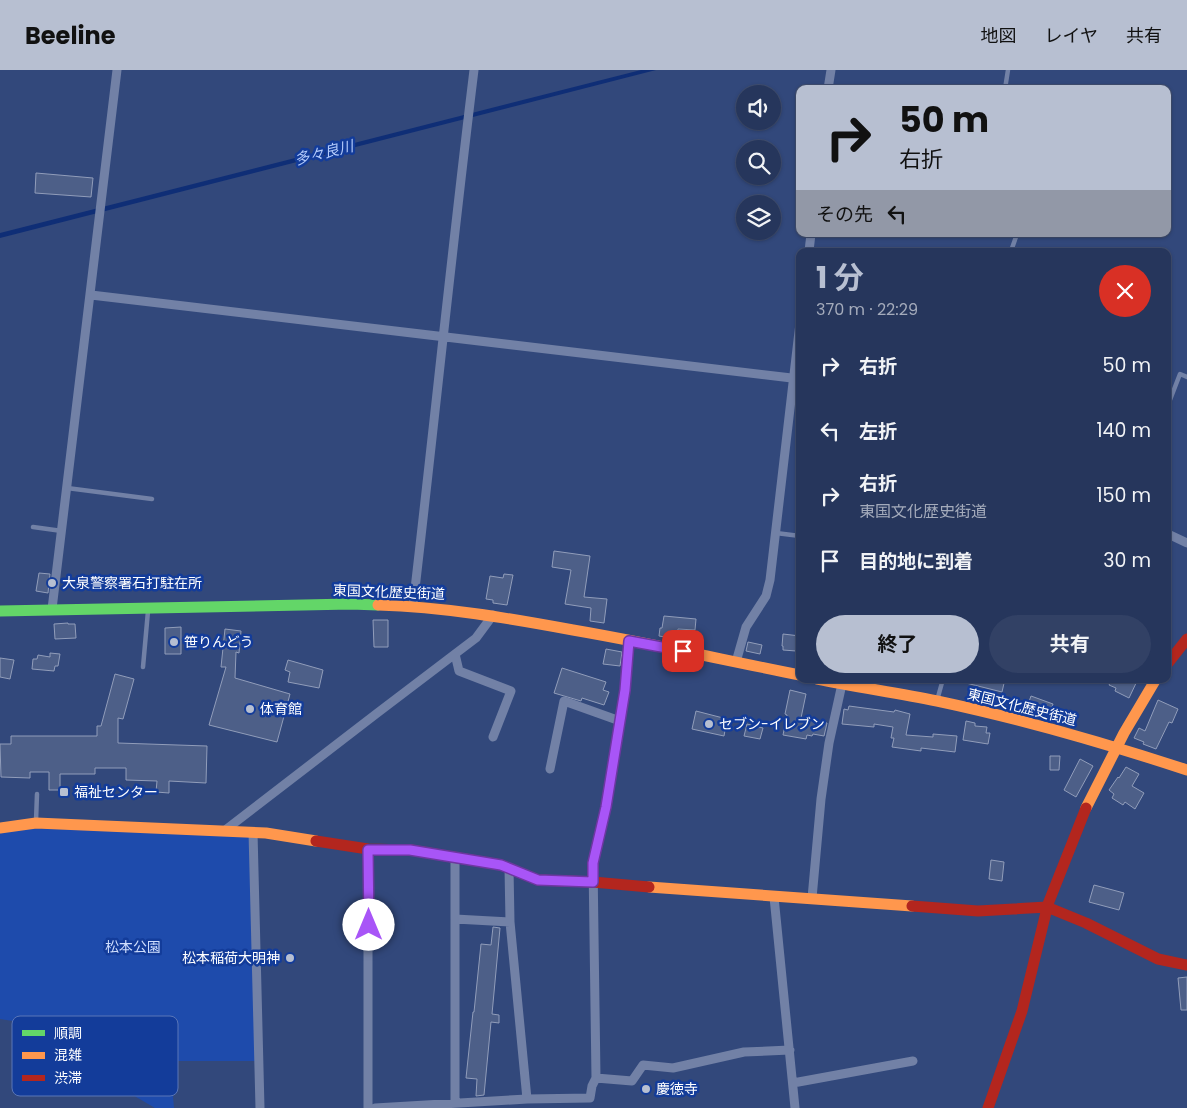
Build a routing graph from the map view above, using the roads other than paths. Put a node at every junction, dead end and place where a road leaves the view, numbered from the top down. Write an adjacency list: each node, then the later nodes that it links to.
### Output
1 (117, 70): 7 (street)
2 (474, 70): 8 (street)
3 (831, 70): 5 (street)
4 (1008, 70): 6 (lane)
5 (829, 85)
6 (1006, 85)
7 (91, 295): 8 (street); 13 (street)
8 (444, 336): 10 (street); 21 (street)
9 (1187, 377): 12 (lane)
10 (796, 378)
11 (796, 385): 17 (street)
12 (1171, 397)
13 (67, 488): 14 (lane); 16 (street)
14 (152, 500)
15 (33, 527): 16 (lane)
16 (62, 531): 23 (street)
17 (776, 534): 19 (lane); 30 (street)
18 (1171, 535): 20 (street)
19 (796, 536)
20 (1187, 543)
21 (413, 606): 22 (main road, 東国文化歴史街道); 25 (main road, 東国文化歴史街道)
22 (148, 607): 23 (main road, 東国文化歴史街道); 31 (lane)
23 (52, 609): 24 (main road, 東国文化歴史街道)
24 (0, 611)
25 (493, 615): 27 (main road, 東国文化歴史街道); 28 (street)
26 (1187, 639): 29 (main road)
27 (629, 641): 30 (main road, 東国文化歴史街道); 38 (street)
28 (455, 654): 39 (street); 46 (street)
29 (1171, 659)
30 (736, 662): 32 (main road, 東国文化歴史街道)
31 (143, 668)
32 (796, 674)
33 (837, 683): 36 (main road, 東国文化歴史街道)
34 (942, 683): 37 (lane)
35 (1153, 683): 40 (main road)
36 (842, 684): 37 (main road, 東国文化歴史街道); 53 (street)
37 (937, 701): 40 (main road, 東国文化歴史街道)
38 (620, 721): 41 (street); 51 (street)
39 (493, 737)
40 (1116, 747): 42 (main road, 東国文化歴史街道); 54 (main road)
41 (550, 769)
42 (1187, 770)
43 (37, 794): 44 (lane)
44 (36, 823): 45 (main road); 46 (main road)
45 (0, 828)
46 (224, 831): 47 (main road)
47 (254, 832): 48 (main road); 64 (street)
48 (368, 850): 49 (main road); 65 (street)
49 (455, 857): 50 (main road); 55 (street)
50 (508, 868): 51 (main road); 56 (street)
51 (593, 882): 52 (main road); 60 (street)
52 (774, 897): 53 (main road); 58 (street)
53 (812, 898): 54 (main road)
54 (1047, 907): 57 (main road); 68 (main road)
55 (455, 919): 56 (street); 63 (street)
56 (510, 922): 62 (street)
57 (1187, 964)
58 (790, 1050): 60 (street); 61 (street)
59 (913, 1061): 61 (street)
60 (596, 1078): 62 (street)
61 (793, 1083): 67 (street)
62 (527, 1099): 63 (street)
63 (455, 1103): 66 (street)
64 (260, 1108)
65 (368, 1108)
66 (375, 1108)
67 (795, 1108)
68 (988, 1108)

